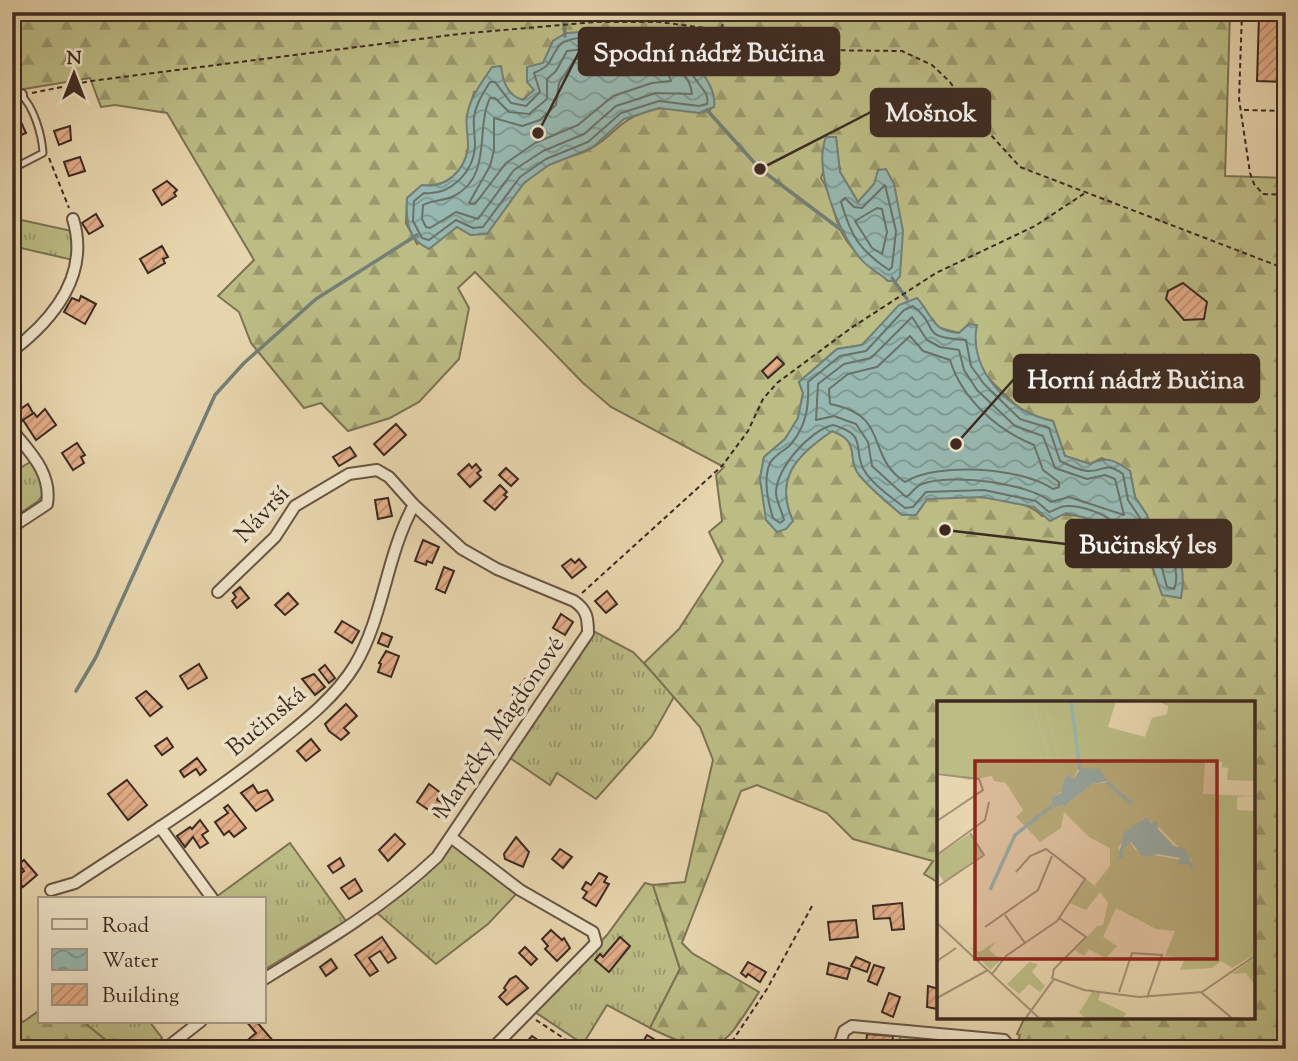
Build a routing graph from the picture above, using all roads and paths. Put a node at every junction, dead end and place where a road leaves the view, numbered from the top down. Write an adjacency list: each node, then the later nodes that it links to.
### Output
1 (662, 12): 4 (path)
2 (726, 12): 5 (path)
3 (1242, 12): 7 (path)
4 (659, 22): 5 (path); 6 (path)
5 (721, 30): 11 (path)
6 (16, 96): 9 (lane)
7 (1243, 110): 8 (path); 12 (path)
8 (1286, 111)
9 (43, 153): 10 (lane); 13 (path)
10 (12, 169)
11 (1088, 192): 14 (path); 20 (path)
12 (1286, 195)
13 (73, 219): 15 (street)
14 (1286, 270)
15 (12, 351)
16 (12, 430): 18 (street)
17 (414, 505): 19 (street, Návrší); 20 (street); 21 (street, Bučinská)
18 (12, 527)
19 (218, 592)
20 (574, 601): 22 (street, Maryčky Magdonové)
21 (160, 827): 23 (street, Bučinská); 24 (street)
22 (452, 838): 26 (street, Maryčky Magdonové); 27 (street)
23 (51, 890)
24 (211, 897)
25 (813, 906): 33 (path)
26 (266, 975)
27 (527, 1013): 31 (street); 32 (path)
28 (198, 1023): 30 (street)
29 (1007, 1044): 34 (street)
30 (165, 1049)
31 (492, 1049)
32 (580, 1049)
33 (727, 1049)
34 (838, 1049)

